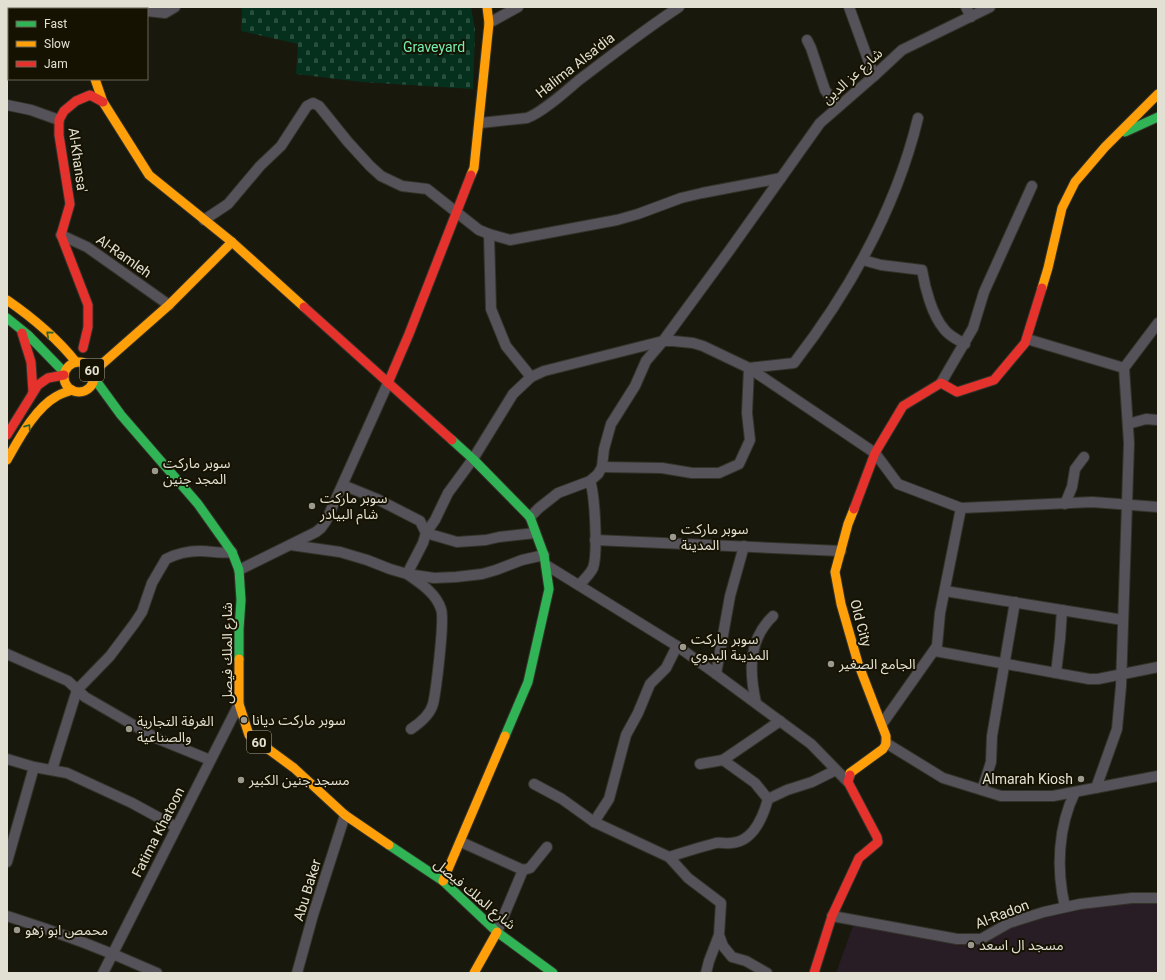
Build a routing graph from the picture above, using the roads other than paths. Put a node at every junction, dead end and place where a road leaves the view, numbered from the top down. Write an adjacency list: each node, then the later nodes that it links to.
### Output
1 (175, 7): 8 (street)
2 (487, 7): 10 (street)
3 (518, 7): 10 (street)
4 (679, 7): 21 (street, Halima Alsa'dia)
5 (849, 7): 12 (street)
6 (966, 7): 9 (street)
7 (990, 7): 9 (street, شارع عز الدين)
8 (148, 11)
9 (971, 17): 12 (street, شارع عز الدين)
10 (489, 23): 21 (street)
11 (807, 40): 17 (street)
12 (874, 76): 17 (street, شارع عز الدين)
13 (95, 80): 15 (street)
14 (1158, 94): 22 (street)
15 (103, 102): 20 (street, Al-Khansa'); 26 (street)
16 (7, 105): 20 (street)
17 (838, 107): 23 (street, شارع عز الدين)
18 (1158, 116): 22 (street)
19 (918, 118): 30 (street)
20 (59, 120): 28 (street, Al-Khansa')
21 (480, 124): 25 (street)
22 (1118, 134): 36 (street)
23 (781, 178): 27 (street); 37 (street, شارع عز الدين)
24 (1032, 186): 38 (street)
25 (456, 212): 26 (street); 27 (street); 46 (street)
26 (204, 220): 29 (street)
27 (488, 234): 45 (street)
28 (61, 235): 32 (street, Al-Ramleh); 39 (street)
29 (232, 242): 32 (street); 46 (street)
30 (863, 260): 38 (street); 41 (street)
31 (7, 300): 40 (street, 60, one-way to 31)
32 (169, 305): 44 (street)
33 (7, 318): 35 (street, 60)
34 (1158, 324): 42 (street)
35 (19, 328): 43 (street, 60); 49 (street)
36 (1027, 339): 42 (street); 47 (street)
37 (662, 341): 41 (street); 45 (street); 59 (street, شارع عز الدين)
38 (964, 344): 47 (street)
39 (83, 348)
40 (76, 362): 43 (street, 60); 44 (street, 60)
41 (749, 368): 55 (street); 59 (street)
42 (1124, 368): 53 (street)
43 (64, 373): 48 (street, 60); 49 (street)
44 (94, 375): 50 (street, 60); 51 (street, 60)
45 (530, 376): 57 (street)
46 (388, 383): 57 (street); 61 (street)
47 (941, 383): 55 (street, Old City)
48 (72, 390): 50 (street, 60); 58 (street, one-way to 48)
49 (33, 392): 54 (street)
50 (82, 392): 51 (street, 60)
51 (120, 415): 73 (street, شارع الملك فيصل / 60)
52 (1158, 420): 53 (street)
53 (1128, 424): 63 (street)
54 (7, 435)
55 (875, 453): 65 (street); 72 (street, Old City)
56 (1084, 457): 62 (street)
57 (473, 459): 66 (street); 67 (street)
58 (7, 460)
59 (602, 467): 60 (street)
60 (590, 481): 66 (street); 69 (street)
61 (343, 485): 67 (street); 70 (street)
62 (1065, 504): 63 (street); 65 (street)
63 (1127, 505): 64 (street); 82 (street)
64 (1158, 507)
65 (961, 508): 78 (street)
66 (530, 517): 68 (street)
67 (426, 533): 68 (street); 76 (street)
68 (535, 533): 74 (street)
69 (595, 540): 71 (street); 77 (street)
70 (291, 545): 75 (street); 76 (street)
71 (744, 546): 72 (street); 89 (street)
72 (841, 551): 95 (street, Old City)
73 (232, 552): 75 (street, شارع الملك فيصل / 60); 91 (street)
74 (545, 560): 76 (street); 77 (street); 115 (street)
75 (239, 570): 93 (street, شارع الملك فيصل / 60)
76 (408, 574): 96 (street)
77 (579, 585): 83 (street)
78 (945, 591): 79 (street); 84 (street)
79 (1015, 602): 80 (street); 86 (street)
80 (1062, 610): 82 (street); 88 (street)
81 (773, 616): 92 (street)
82 (1123, 620): 90 (street)
83 (677, 646): 89 (street); 113 (street)
84 (935, 651): 86 (street); 95 (street)
85 (7, 654): 91 (street)
86 (1004, 664): 88 (street); 109 (street)
87 (1158, 667): 90 (street)
88 (1056, 673): 90 (street)
89 (716, 674): 92 (street)
90 (1121, 674): 108 (street)
91 (78, 690): 99 (street); 103 (street)
92 (756, 703): 94 (street)
93 (239, 704): 99 (street, Fatima Khatoon); 112 (street, شارع الملك فيصل / 60)
94 (780, 721): 100 (street); 104 (street)
95 (882, 724): 97 (street, Old City)
96 (411, 729)
97 (886, 743): 106 (street); 109 (street)
98 (7, 759): 102 (street)
99 (210, 760): 114 (street, Fatima Khatoon)
100 (723, 760): 101 (street); 111 (street)
101 (700, 764)
102 (34, 767): 103 (street); 118 (street)
103 (52, 770): 114 (street)
104 (836, 770): 106 (street); 111 (street)
105 (1158, 776): 108 (street)
106 (848, 782): 124 (street)
107 (534, 784): 113 (street)
108 (1096, 788): 110 (street)
109 (982, 790): 110 (street)
110 (1075, 792): 122 (street)
111 (768, 799): 117 (street)
112 (345, 815): 120 (street, شارع الملك فيصل / 60); 130 (street, Abu Baker)
113 (594, 822): 117 (street)
114 (176, 827): 127 (street, Fatima Khatoon)
115 (461, 842): 119 (street); 120 (street)
116 (547, 848): 119 (street)
117 (669, 857): 126 (street)
118 (7, 862)
119 (523, 870): 125 (street)
120 (443, 881): 125 (street, شارع الملك فيصل / 60)
121 (1158, 898): 122 (street, Al-Radon)
122 (1065, 907): 124 (street, Al-Radon)
123 (7, 916): 127 (street)
124 (832, 916): 135 (street)
125 (497, 932): 131 (street); 132 (street, شارع الملك فيصل / 60)
126 (718, 935): 133 (street); 134 (street)
127 (113, 953): 128 (street, Fatima Khatoon); 129 (street)
128 (103, 973)
129 (157, 973)
130 (297, 973)
131 (474, 973)
132 (554, 973)
133 (706, 973)
134 (767, 973)
135 (814, 973)

